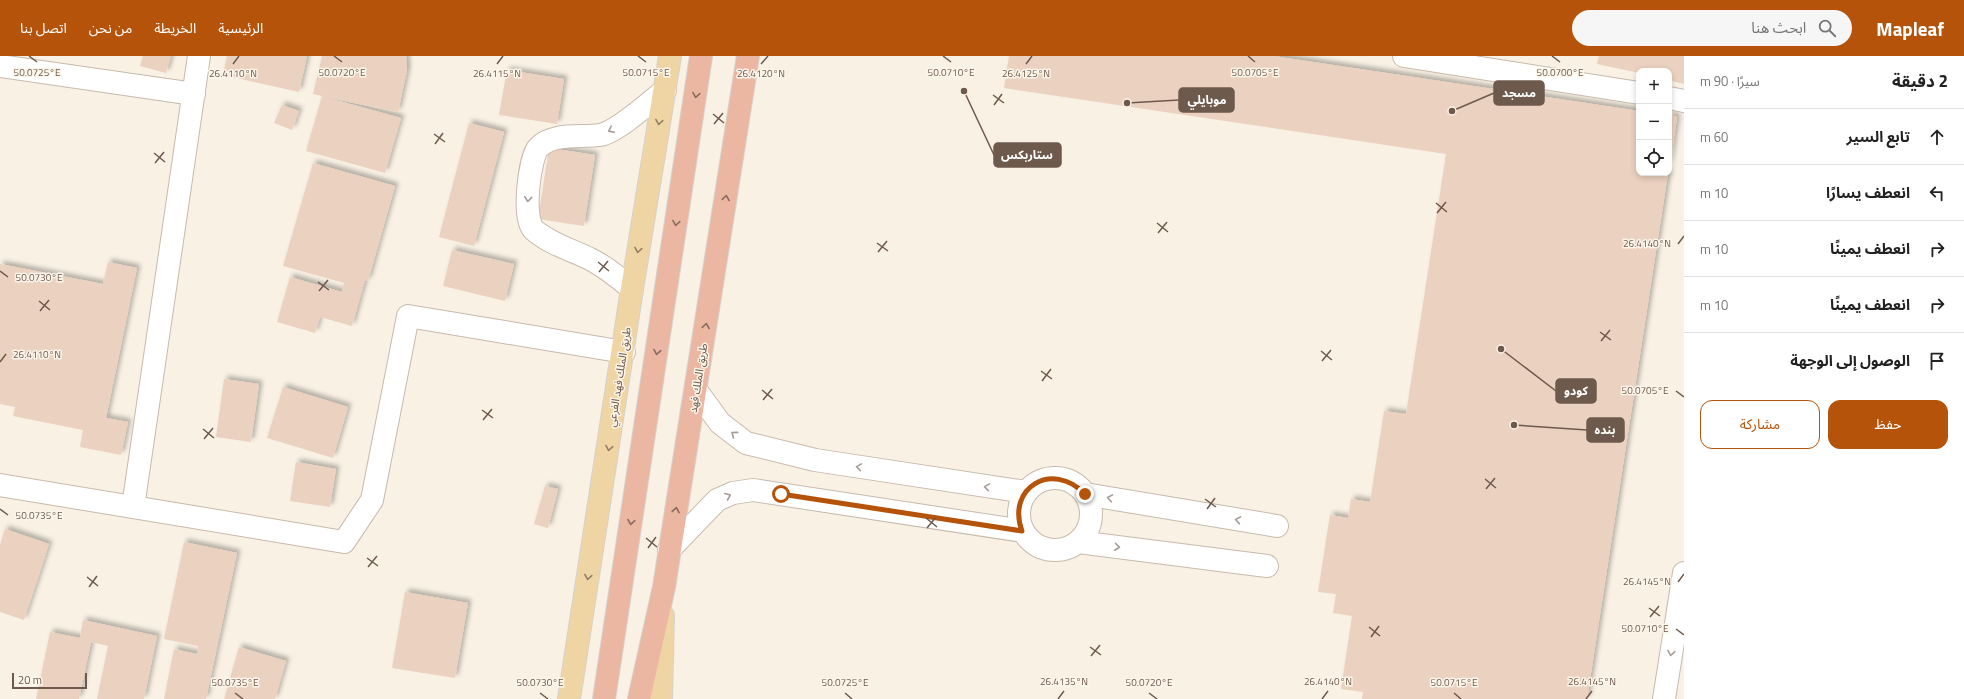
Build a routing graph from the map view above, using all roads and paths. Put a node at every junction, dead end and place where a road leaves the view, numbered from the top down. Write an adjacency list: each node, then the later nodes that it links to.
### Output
1 (199, 56): 10 (street)
2 (670, 56): 8 (main road, طريق الملك فهد الفرعي)
3 (702, 56): 29 (highway, one-way to 29)
4 (748, 56): 13 (highway, طريق الملك فهد)
5 (756, 56): 13 (main road)
6 (1404, 56): 9 (street)
7 (0, 66): 10 (street)
8 (665, 90): 14 (main road, طريق الملك فهد الفرعي, one-way to 14); 14 (street, one-way to 14)
9 (1636, 93)
10 (194, 94): 20 (street)
11 (1672, 99): 12 (street)
12 (1684, 101)
13 (739, 108): 16 (highway, طريق الملك فهد, one-way to 13)
14 (632, 289): 15 (main road, طريق الملك فهد الفرعي)
15 (624, 352): 20 (street); 28 (main road, طريق الملك فهد الفرعي, one-way to 28)
16 (696, 390): 18 (street, one-way to 16); 24 (highway, طريق الملك فهد, one-way to 16)
17 (0, 485): 20 (street)
18 (1026, 492): 19 (street); 22 (street)
19 (1085, 494): 21 (street, one-way to 19); 23 (street)
20 (133, 507)
21 (1277, 526)
22 (1022, 531): 23 (street); 24 (street, one-way to 22)
23 (1078, 542): 25 (street, one-way to 25)
24 (669, 550): 27 (highway, طريق الملك فهد)
25 (1267, 566)
26 (1684, 573): 32 (street, one-way to 32)
27 (664, 587): 30 (highway, طريق الملك فهد); 31 (main road)
28 (569, 699)
29 (604, 699)
30 (639, 699)
31 (661, 699)
32 (1664, 699)

